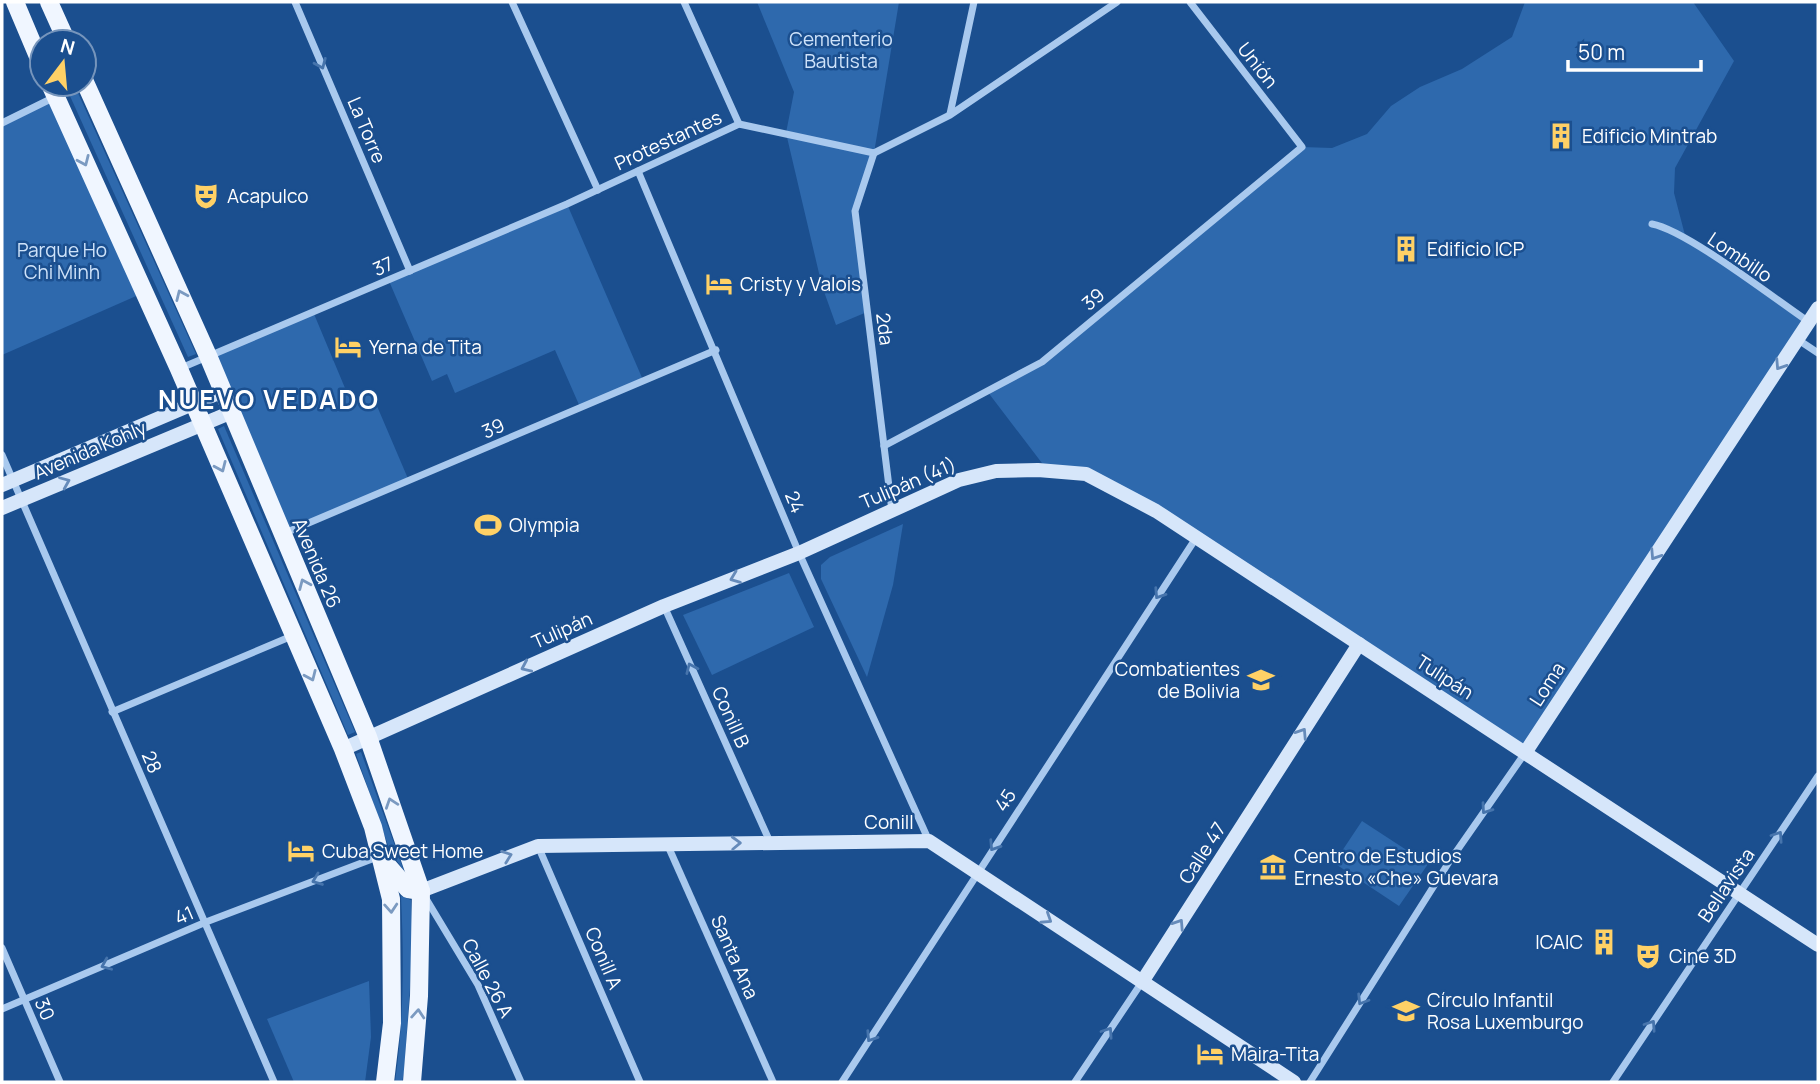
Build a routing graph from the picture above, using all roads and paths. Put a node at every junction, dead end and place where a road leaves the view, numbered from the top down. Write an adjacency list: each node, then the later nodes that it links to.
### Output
1 (15, 2): 10 (main road)
2 (49, 2): 9 (main road)
3 (295, 2): 22 (street, La Torre, one-way to 22)
4 (512, 2): 20 (street)
5 (684, 2): 16 (street)
6 (974, 2): 14 (street)
7 (1117, 2): 14 (street)
8 (1191, 2): 17 (street, Unión)
9 (61, 28)
10 (28, 33)
11 (41, 98): 15 (street)
12 (56, 98): 29 (main road, one-way to 29)
13 (90, 98): 28 (main road, Avenida 26, one-way to 13)
14 (950, 115): 18 (street)
15 (2, 122)
16 (739, 124): 18 (street, Protestantes); 19 (street, Protestantes)
17 (1302, 147): 34 (street, 39)
18 (874, 153): 34 (street, 2da)
19 (638, 171): 20 (street, Protestantes); 26 (street, 24)
20 (598, 190): 22 (street, 37)
21 (1652, 224): 24 (street, Lombillo)
22 (410, 271): 28 (street, 37)
23 (1818, 308): 24 (street, Loma)
24 (1809, 322): 25 (street, Loma)
25 (1797, 339): 27 (street); 50 (street, Loma, one-way to 50)
26 (716, 350): 41 (street, 39); 43 (street, 24)
27 (1818, 353)
28 (209, 358): 29 (street, 37); 30 (main road, Avenida 26)
29 (179, 369): 31 (main road)
30 (223, 391): 31 (street, Avenida Kohly); 32 (main road, Avenida 26)
31 (194, 404): 33 (main road); 37 (street, Avenida Kohly)
32 (232, 412): 33 (street, Avenida Kohly); 41 (main road, Avenida 26)
33 (202, 424): 38 (street, Avenida Kohly, one-way to 33); 45 (main road, one-way to 45)
34 (884, 446): 40 (street, 2da)
35 (2, 455): 37 (street, 28)
36 (1038, 470): 40 (street, Tulipán (41)); 42 (street, Tulipán)
37 (7, 482): 38 (street, 28)
38 (21, 500): 39 (street, Avenida Kohly); 47 (street, 28)
39 (2, 508)
40 (892, 511): 43 (street, Tulipán (41))
41 (283, 534): 48 (main road, Avenida 26, one-way to 41)
42 (1197, 537): 46 (street, Tulipán); 57 (street, 45, one-way to 57)
43 (799, 553): 44 (street, Tulipán, one-way to 44); 52 (street, 24)
44 (664, 606): 48 (street, Tulipán, one-way to 48); 53 (street, Conill B, one-way to 44)
45 (293, 636): 47 (street); 49 (main road, one-way to 49)
46 (1359, 643): 50 (street, Tulipán); 63 (street, Calle 47, one-way to 46)
47 (112, 712): 60 (street, 28)
48 (368, 737): 49 (street, Tulipán); 58 (main road, Avenida 26, one-way to 48)
49 (343, 749): 56 (main road)
50 (1525, 753): 59 (street, Tulipán); 76 (street, Loma, one-way to 76)
51 (1818, 776): 59 (street, Bellavista, one-way to 51)
52 (929, 841): 53 (street, Conill); 57 (street, Conill)
53 (770, 842): 54 (street, Conill, one-way to 53)
54 (668, 845): 55 (street, Conill); 72 (street, Santa Ana)
55 (538, 846): 58 (street, Conill, one-way to 55); 71 (street, Conill A)
56 (381, 856): 58 (main road); 60 (street, 41, one-way to 60); 68 (main road, one-way to 68)
57 (976, 873): 63 (street, Conill, one-way to 63); 73 (street, 45, one-way to 73)
58 (421, 891): 69 (main road, Avenida 26, one-way to 58); 70 (street, Calle 26 A)
59 (1739, 893): 61 (street, Tulipán); 77 (street, Bellavista, one-way to 59)
60 (206, 922): 64 (street, 41, one-way to 64); 67 (street, 28)
61 (1818, 945)
62 (2, 948): 64 (street, 30)
63 (1142, 982): 74 (street, Calle 47, one-way to 63); 75 (street, Conill)
64 (24, 1000): 65 (street, 41); 66 (street, 30)
65 (2, 1009)
66 (60, 1082)
67 (274, 1082)
68 (385, 1082)
69 (412, 1082)
70 (521, 1082)
71 (640, 1082)
72 (773, 1082)
73 (842, 1082)
74 (1075, 1082)
75 (1294, 1082)
76 (1310, 1082)
77 (1613, 1082)

